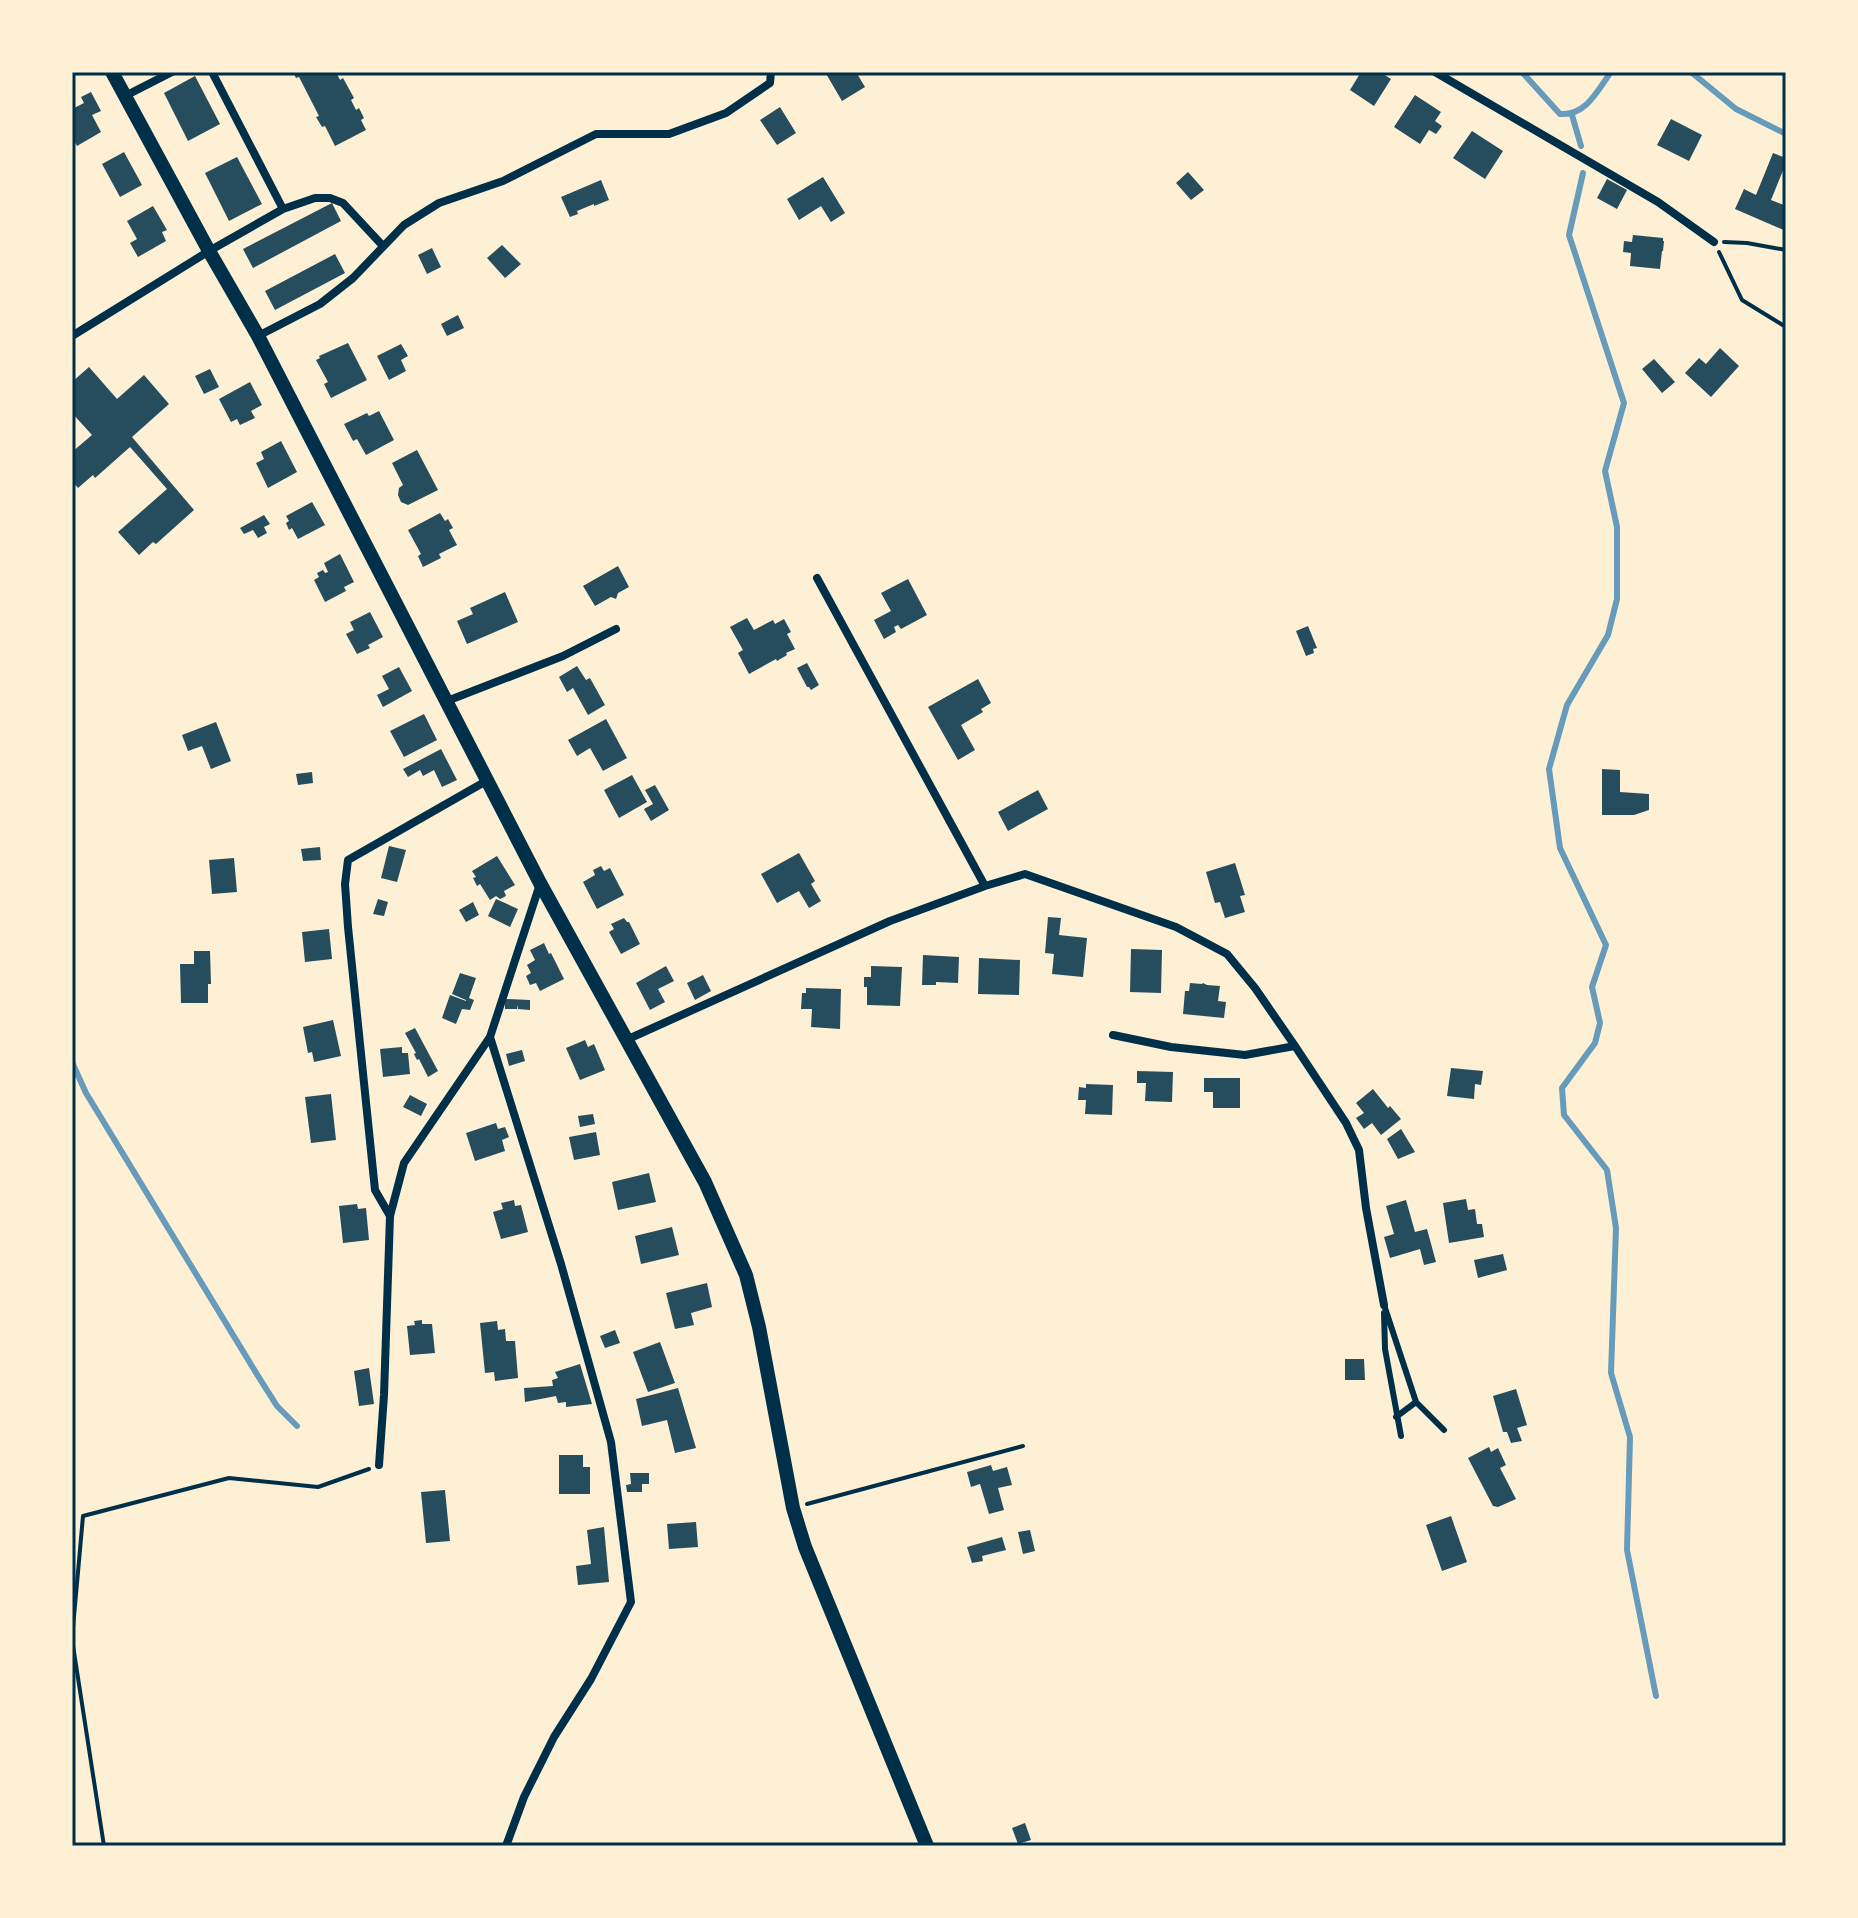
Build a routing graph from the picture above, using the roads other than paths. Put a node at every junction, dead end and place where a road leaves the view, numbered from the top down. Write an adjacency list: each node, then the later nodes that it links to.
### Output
1 (112, 72): 6 (street)
2 (172, 72): 6 (street)
3 (212, 72): 7 (street)
4 (771, 72): 9 (street)
5 (1435, 72): 8 (street)
6 (125, 96): 10 (street)
7 (283, 209): 9 (street); 10 (street)
8 (1714, 242)
9 (383, 246): 12 (street)
10 (209, 251): 11 (street); 12 (street)
11 (72, 336)
12 (258, 336): 15 (street)
13 (817, 578): 18 (street)
14 (616, 629): 15 (street)
15 (447, 701): 16 (street)
16 (488, 780): 17 (street); 23 (street)
17 (540, 883): 20 (street); 21 (street)
18 (985, 886): 21 (street); 22 (street)
19 (1113, 1035): 22 (street)
20 (490, 1037): 23 (street); 30 (street)
21 (626, 1040): 31 (street)
22 (1295, 1046): 24 (street)
23 (390, 1216): 29 (street)
24 (1384, 1305): 25 (lane); 26 (lane)
25 (1416, 1402): 26 (lane); 27 (lane)
26 (1396, 1417): 28 (lane)
27 (1444, 1430)
28 (1401, 1436)
29 (379, 1465)
30 (506, 1846)
31 (927, 1846)

